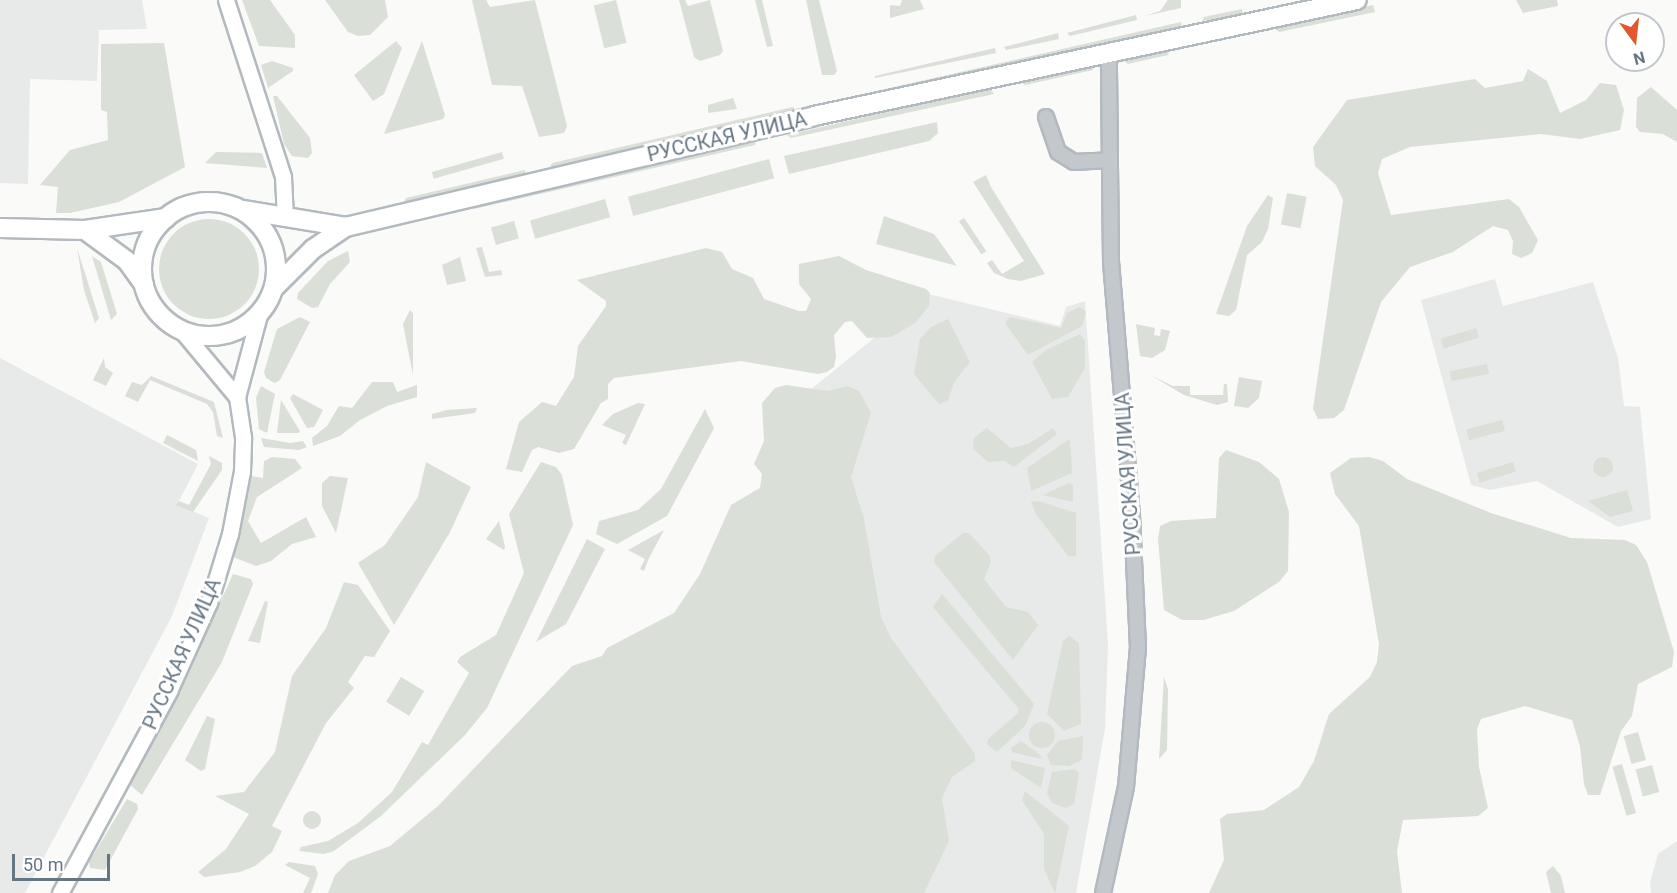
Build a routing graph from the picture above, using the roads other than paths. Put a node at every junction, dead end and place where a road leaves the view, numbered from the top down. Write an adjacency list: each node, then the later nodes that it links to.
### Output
1 (226, 0): 8 (main road)
2 (1357, 0): 3 (main road, РУССКАЯ УЛИЦА)
3 (1109, 53): 5 (street, РУССКАЯ УЛИЦА); 9 (main road, РУССКАЯ УЛИЦА)
4 (1046, 117): 5 (street)
5 (1110, 160): 18 (street, РУССКАЯ УЛИЦА)
6 (241, 210): 7 (main road); 8 (main road, РУССКАЯ УЛИЦА); 13 (main road)
7 (166, 218): 11 (main road); 12 (main road)
8 (285, 218): 9 (main road, РУССКАЯ УЛИЦА)
9 (346, 227): 13 (main road, РУССКАЯ УЛИЦА)
10 (0, 228): 11 (main road)
11 (85, 231): 12 (main road)
12 (144, 284): 15 (main road)
13 (274, 288): 14 (main road)
14 (259, 315): 15 (main road); 16 (main road, РУССКАЯ УЛИЦА)
15 (182, 331): 16 (main road)
16 (237, 397): 17 (main road, РУССКАЯ УЛИЦА)
17 (60, 893)
18 (1103, 893)

